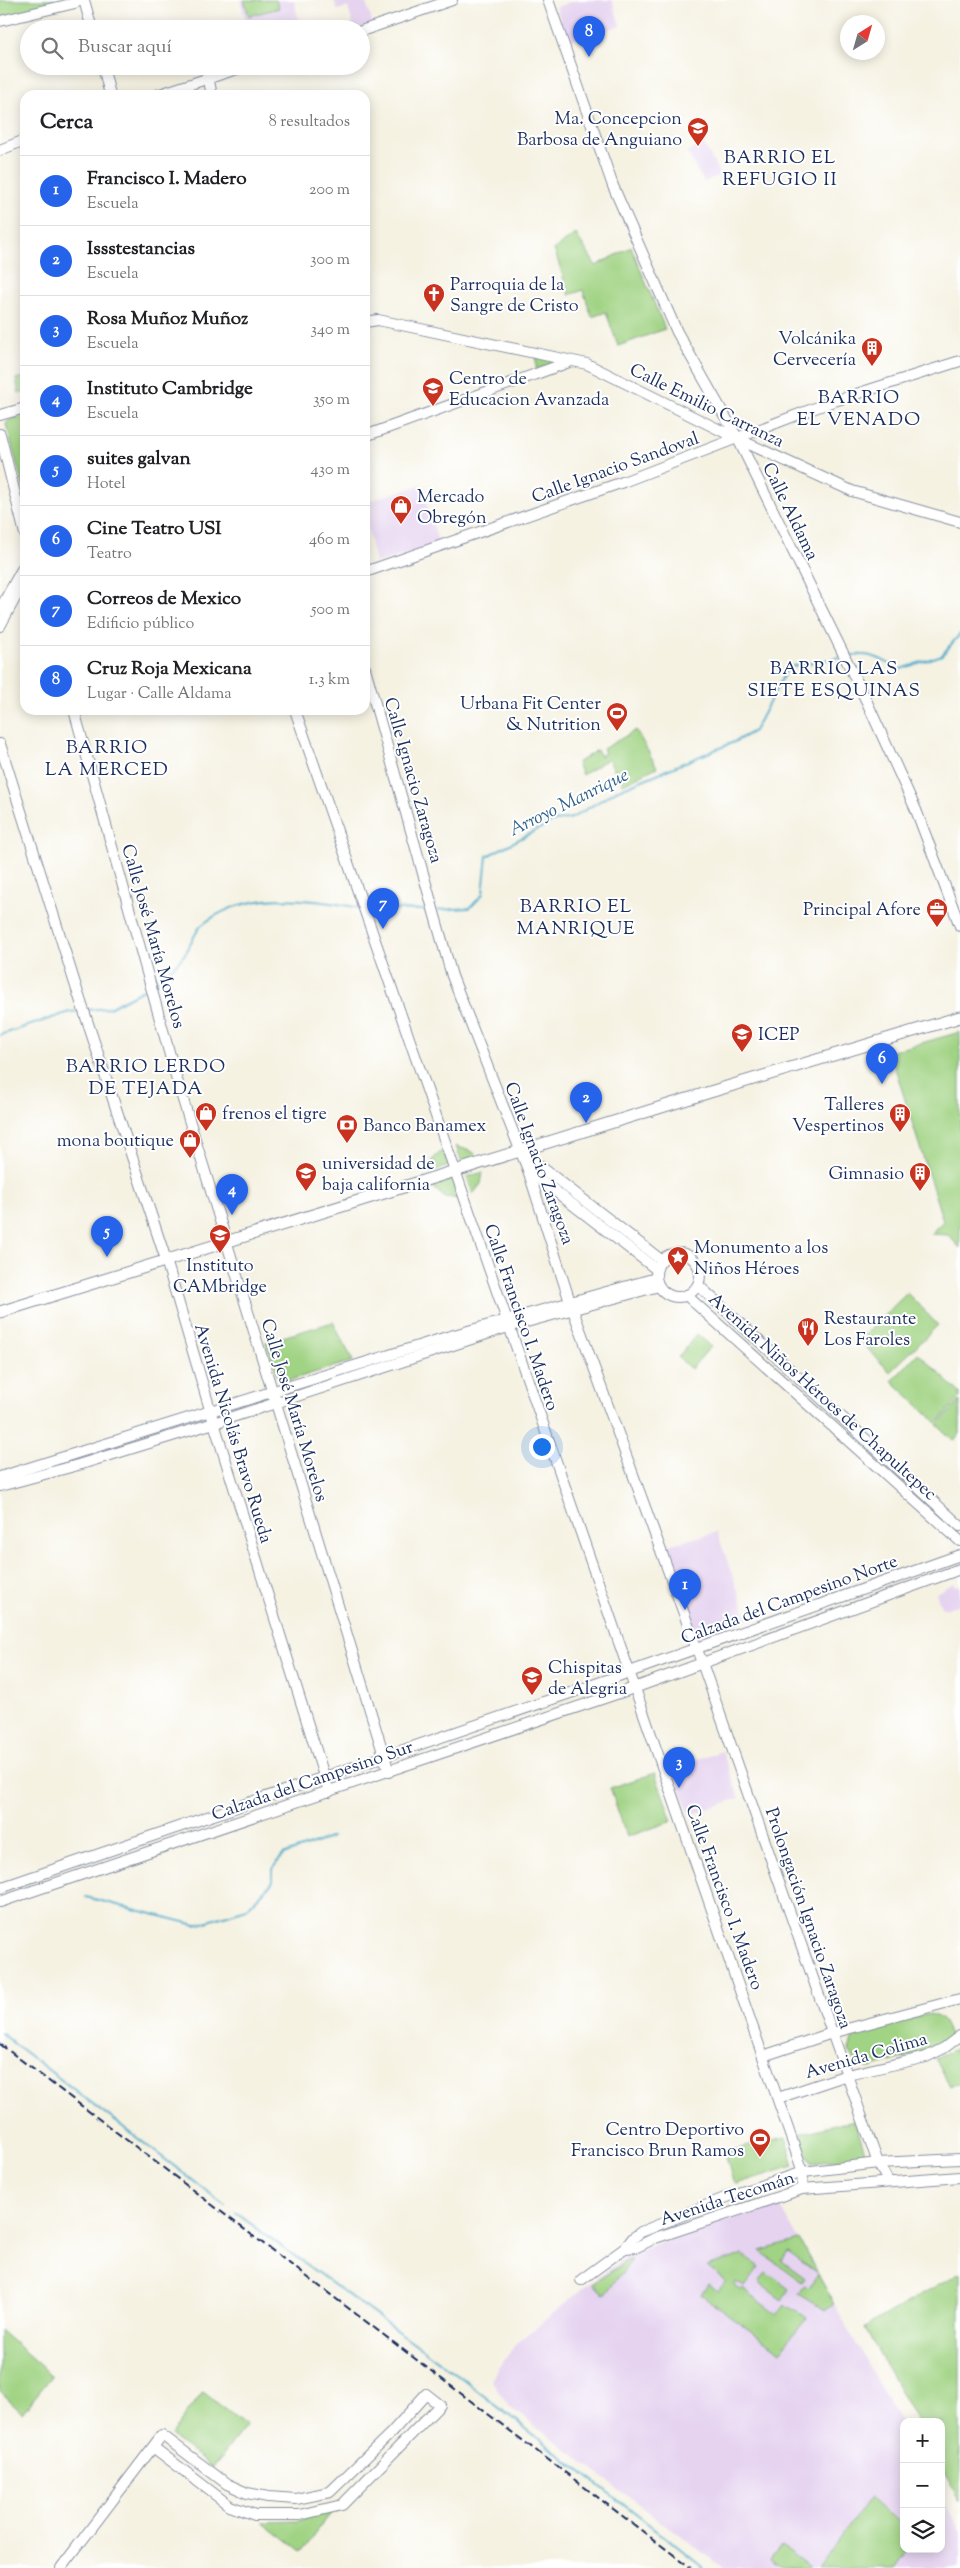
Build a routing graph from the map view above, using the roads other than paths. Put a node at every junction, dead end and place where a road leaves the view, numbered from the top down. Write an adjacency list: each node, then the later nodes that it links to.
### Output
1 (78, 0): 6 (street)
2 (84, 0): 5 (street)
3 (452, 0): 7 (street)
4 (548, 0): 23 (street, Calle Aldama)
5 (90, 20)
6 (0, 21)
7 (370, 28)
8 (105, 75): 11 (street)
9 (215, 75): 10 (street)
10 (208, 77): 12 (street); 13 (street)
11 (109, 90)
12 (172, 90)
13 (211, 90)
14 (20, 142): 15 (street)
15 (0, 150)
16 (370, 321): 18 (street, Calle Emilio Carranza)
17 (960, 360): 23 (street, Calle Ignacio Sandoval)
18 (566, 361): 22 (street); 23 (street, Calle Emilio Carranza)
19 (20, 409): 20 (street)
20 (0, 414)
21 (0, 434): 24 (street)
22 (370, 434)
23 (738, 439): 25 (street, Calle Emilio Carranza); 26 (street, Calle Ignacio Sandoval); 35 (street, Calle Aldama)
24 (20, 514)
25 (960, 522)
26 (370, 570)
27 (20, 573): 29 (street)
28 (20, 589): 30 (street)
29 (0, 609)
30 (0, 626)
31 (370, 686): 37 (street, Calle Ignacio Zaragoza)
32 (75, 715): 40 (street, Calle José María Morelos)
33 (297, 715): 39 (street, Calle Francisco I. Madero)
34 (0, 744): 41 (street, Avenida Nicolás Bravo Rueda)
35 (960, 926)
36 (958, 1016): 37 (main road)
37 (526, 1150): 38 (street); 39 (main road)
38 (532, 1166): 42 (street); 45 (street, Calle Ignacio Zaragoza)
39 (455, 1171): 40 (main road); 47 (street, Calle Francisco I. Madero)
40 (226, 1242): 41 (main road); 48 (street, Calle José María Morelos)
41 (166, 1260): 46 (main road); 49 (street, Avenida Nicolás Bravo Rueda)
42 (658, 1273): 43 (street); 44 (street); 45 (street)
43 (698, 1285): 44 (street); 53 (street, Avenida Niños Héroes de Chapultepec)
44 (686, 1296): 54 (street, Avenida Niños Héroes de Chapultepec)
45 (572, 1305): 47 (street); 61 (street, Calle Ignacio Zaragoza)
46 (0, 1312)
47 (506, 1323): 48 (street); 63 (street, Calle Francisco I. Madero)
48 (274, 1397): 49 (street); 50 (street); 65 (street, Calle José María Morelos)
49 (210, 1412): 50 (street, Avenida Nicolás Bravo Rueda); 51 (street)
50 (214, 1423): 52 (street); 67 (street, Avenida Nicolás Bravo Rueda)
51 (0, 1477)
52 (0, 1486)
53 (960, 1526)
54 (960, 1541)
55 (960, 1555): 57 (street, Calzada del Campesino Norte)
56 (960, 1569): 59 (street, Calzada del Campesino Norte)
57 (854, 1593): 58 (street, Calzada del Campesino Norte); 59 (street)
58 (829, 1602): 60 (street); 61 (street, Calzada del Campesino Norte)
59 (859, 1606): 60 (street, Calzada del Campesino Norte)
60 (833, 1615): 62 (street, Calzada del Campesino Norte)
61 (697, 1649): 62 (street, Calle Ignacio Zaragoza); 63 (street, Calzada del Campesino Norte)
62 (702, 1663): 64 (street, Calzada del Campesino Norte); 72 (street, Prolongación Ignacio Zaragoza)
63 (628, 1673): 64 (street, Calle Francisco I. Madero); 65 (street, Calzada del Campesino Sur)
64 (634, 1688): 66 (street, Calzada del Campesino Sur); 74 (street, Calle Francisco I. Madero)
65 (385, 1758): 66 (street, Calle José María Morelos); 67 (street, Calzada del Campesino Sur)
66 (389, 1772): 68 (street, Calzada del Campesino Sur)
67 (323, 1779): 68 (street, Avenida Nicolás Bravo Rueda); 69 (street, Calzada del Campesino Sur)
68 (329, 1792): 70 (street, Calzada del Campesino Sur)
69 (0, 1888)
70 (0, 1902)
71 (960, 1999): 72 (street, Avenida Colima)
72 (832, 2033): 74 (street, Avenida Colima); 75 (street, Prolongación Ignacio Zaragoza)
73 (960, 2036): 75 (street, Avenida Colima)
74 (763, 2056): 76 (street, Calle Francisco I. Madero)
75 (847, 2075): 76 (street, Avenida Colima); 78 (street, Prolongación Ignacio Zaragoza)
76 (778, 2098): 79 (street, Calle Francisco I. Madero)
77 (960, 2159): 78 (street, Avenida Tecomán)
78 (878, 2163): 79 (street, Avenida Tecomán); 81 (street, Prolongación Ignacio Zaragoza)
79 (803, 2172): 82 (street, Calle Francisco I. Madero); 83 (street, Avenida Tecomán)
80 (960, 2177): 81 (street, Avenida Tecomán)
81 (888, 2182): 82 (street, Avenida Tecomán)
82 (802, 2189): 83 (street, Avenida Tecomán)
83 (625, 2248): 84 (street, Avenida Tecomán)
84 (580, 2280)
85 (153, 2447): 85 (street); 86 (street)
86 (62, 2568)

